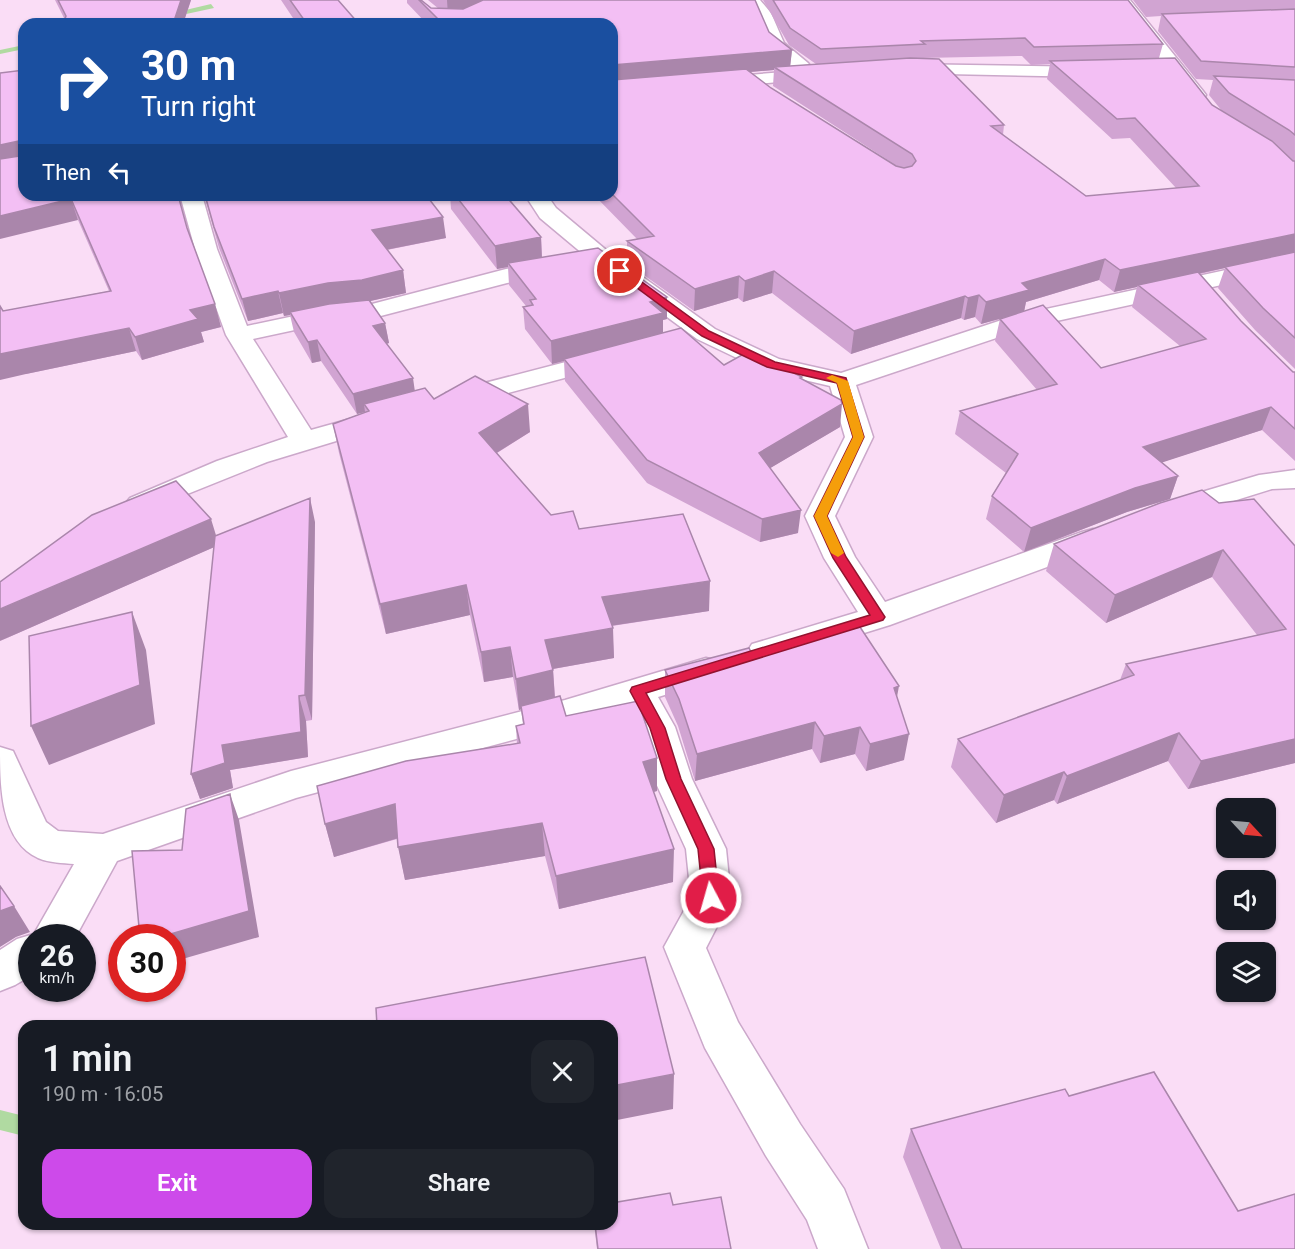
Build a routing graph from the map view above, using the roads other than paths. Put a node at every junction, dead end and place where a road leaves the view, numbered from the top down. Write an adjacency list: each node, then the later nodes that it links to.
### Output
1 (752, 0): 10 (street)
2 (1122, 0): 4 (street)
3 (1165, 23): 4 (street)
4 (1142, 24): 5 (street)
5 (1178, 69): 7 (street); 13 (street)
6 (884, 70): 8 (street)
7 (1155, 70)
8 (1110, 71)
9 (838, 73): 10 (street)
10 (816, 74): 11 (street)
11 (749, 79): 12 (street); 15 (street)
12 (691, 85)
13 (1191, 86): 14 (street); 16 (street)
14 (1214, 87)
15 (771, 96)
16 (1209, 110)
17 (193, 201): 22 (street)
18 (540, 201): 19 (street)
19 (603, 259): 21 (street); 22 (street)
20 (1295, 262): 25 (street)
21 (706, 334): 23 (street); 25 (street)
22 (238, 335): 26 (street)
23 (671, 343)
24 (637, 352): 26 (street)
25 (842, 381): 29 (street)
26 (303, 439): 28 (street)
27 (1295, 479): 29 (street)
28 (114, 516)
29 (878, 617): 30 (street)
30 (638, 691): 32 (street); 36 (street)
31 (0, 761): 32 (street)
32 (103, 850): 33 (street)
33 (61, 924)
34 (18, 961): 35 (street)
35 (0, 972)
36 (843, 1249)

